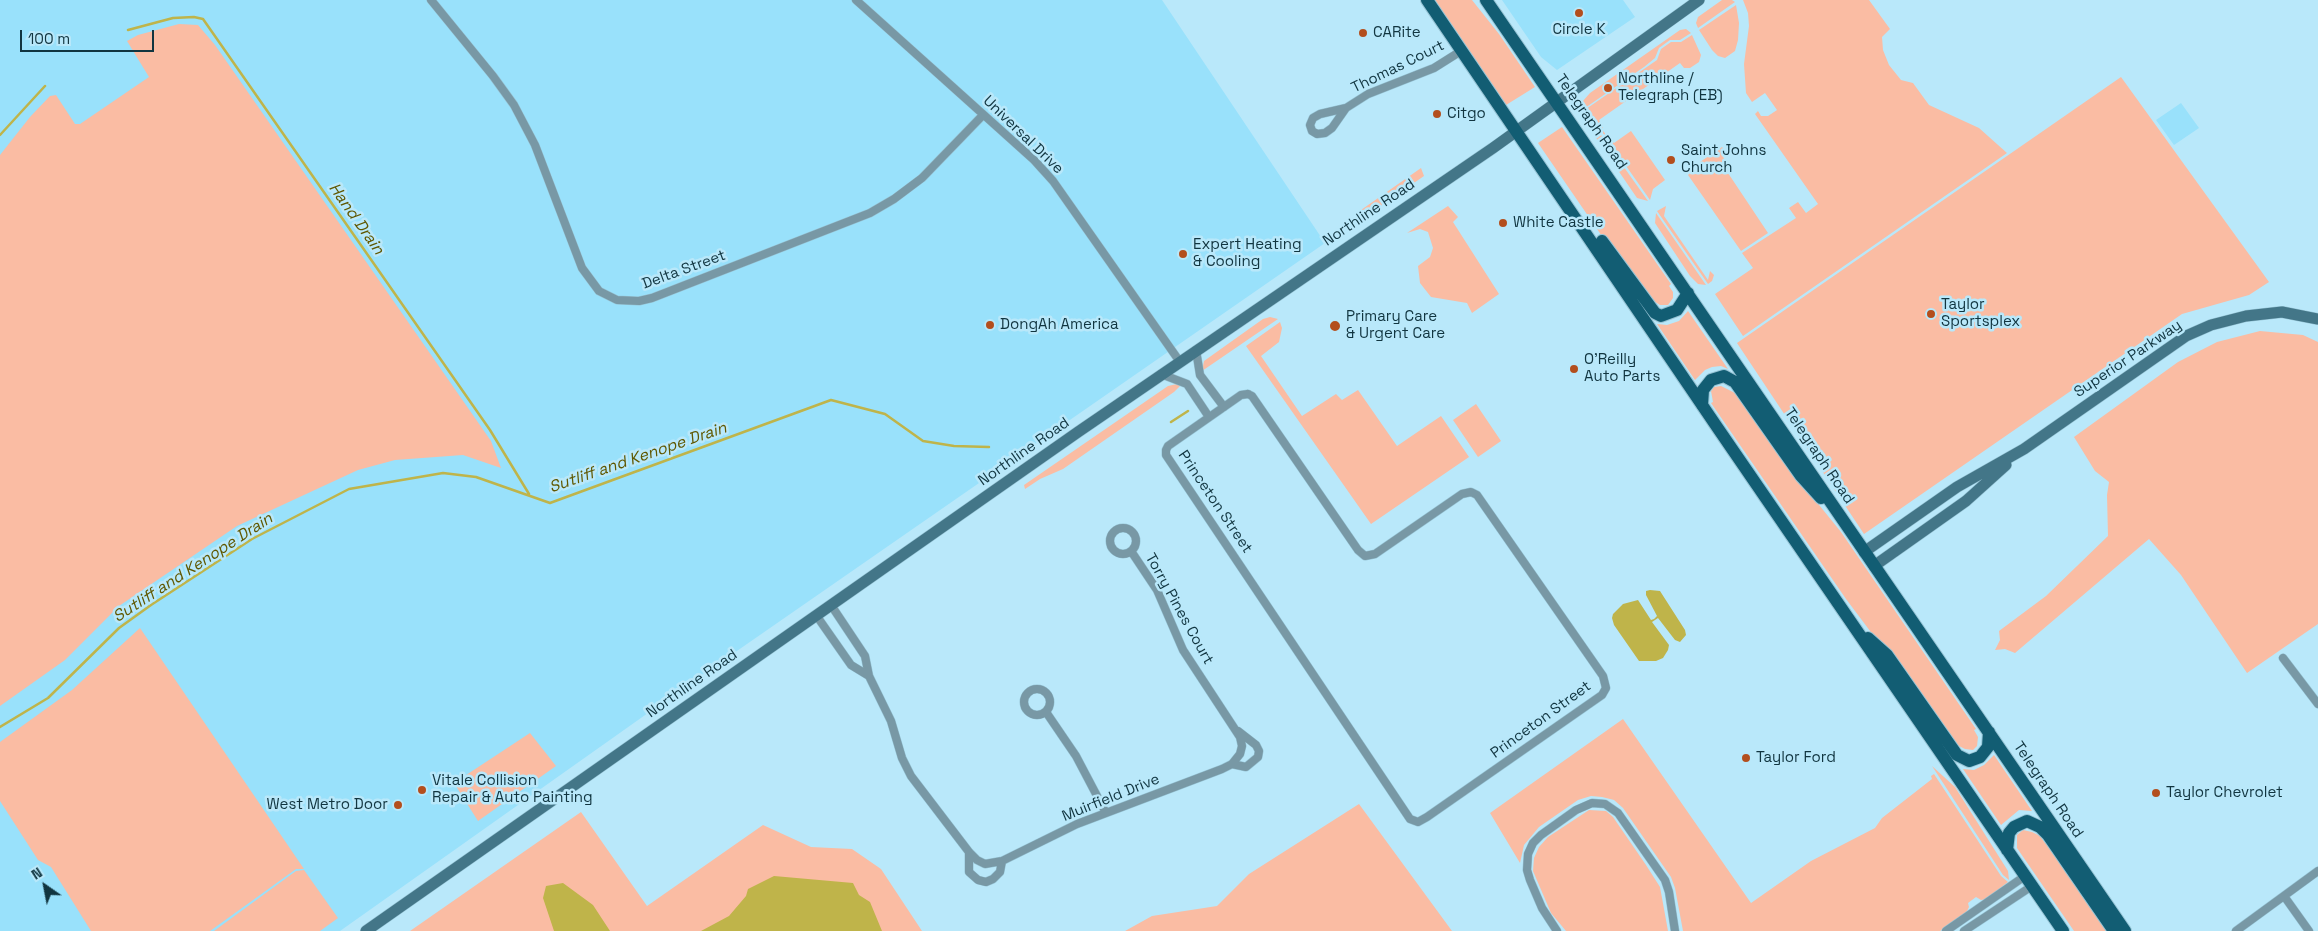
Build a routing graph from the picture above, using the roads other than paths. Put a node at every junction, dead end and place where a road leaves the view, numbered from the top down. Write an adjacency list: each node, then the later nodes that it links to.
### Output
1 (431, 0): 11 (street, Delta Street)
2 (856, 0): 11 (street, Universal Drive)
3 (1427, 0): 8 (main road)
4 (1478, 0): 7 (main road)
5 (1486, 0): 7 (main road, Telegraph Road)
6 (1700, 0): 9 (main road, Northline Road)
7 (1494, 11): 9 (main road, Telegraph Road)
8 (1461, 51): 10 (street, Thomas Court); 12 (main road)
9 (1557, 101): 12 (main road, Northline Road); 14 (main road, Telegraph Road)
10 (1346, 108): 10 (street, Thomas Court)
11 (983, 115): 17 (street, Universal Drive)
12 (1517, 130): 13 (main road); 16 (main road, Northline Road)
13 (1535, 157): 14 (main road); 19 (main road)
14 (1688, 293): 23 (main road, Telegraph Road)
15 (2318, 319): 22 (main road, Superior Parkway)
16 (1196, 350): 17 (main road, Northline Road); 20 (street)
17 (1180, 362): 18 (main road, Northline Road)
18 (1161, 374): 21 (street); 27 (main road, Northline Road)
19 (1702, 406): 23 (main road); 29 (main road)
20 (1224, 407): 21 (street, Princeton Street); 21 (street, Princeton Street)
21 (1208, 417)
22 (2024, 449): 25 (main road, Superior Parkway); 26 (main road, Superior Parkway)
23 (1836, 510): 25 (main road, Telegraph Road)
24 (1131, 551): 34 (street, Torry Pines Court)
25 (1864, 552): 26 (main road, Telegraph Road)
26 (1874, 566): 35 (main road, Telegraph Road)
27 (831, 605): 28 (main road, Northline Road); 31 (street)
28 (816, 615): 31 (street); 44 (main road, Northline Road)
29 (1852, 622): 35 (main road); 38 (main road)
30 (2283, 658): 32 (street)
31 (869, 676): 39 (street)
32 (2318, 704)
33 (1046, 712): 37 (street)
34 (1238, 731): 36 (street); 36 (street, Muirfield Drive)
35 (1989, 732): 51 (main road, Telegraph Road)
36 (1232, 764): 37 (street, Muirfield Drive)
37 (1106, 813): 40 (street, Muirfield Drive)
38 (2007, 850): 42 (main road); 50 (main road)
39 (969, 852): 40 (street, Muirfield Drive); 40 (street)
40 (1002, 861)
41 (2318, 871): 43 (street)
42 (2029, 881): 47 (street); 48 (street); 49 (main road)
43 (2284, 896): 52 (street); 53 (street)
44 (366, 931)
45 (1557, 931): 46 (street)
46 (1675, 931)
47 (1946, 931)
48 (1964, 931)
49 (2064, 931)
50 (2114, 931)
51 (2125, 931)
52 (2236, 931)
53 (2309, 931)

